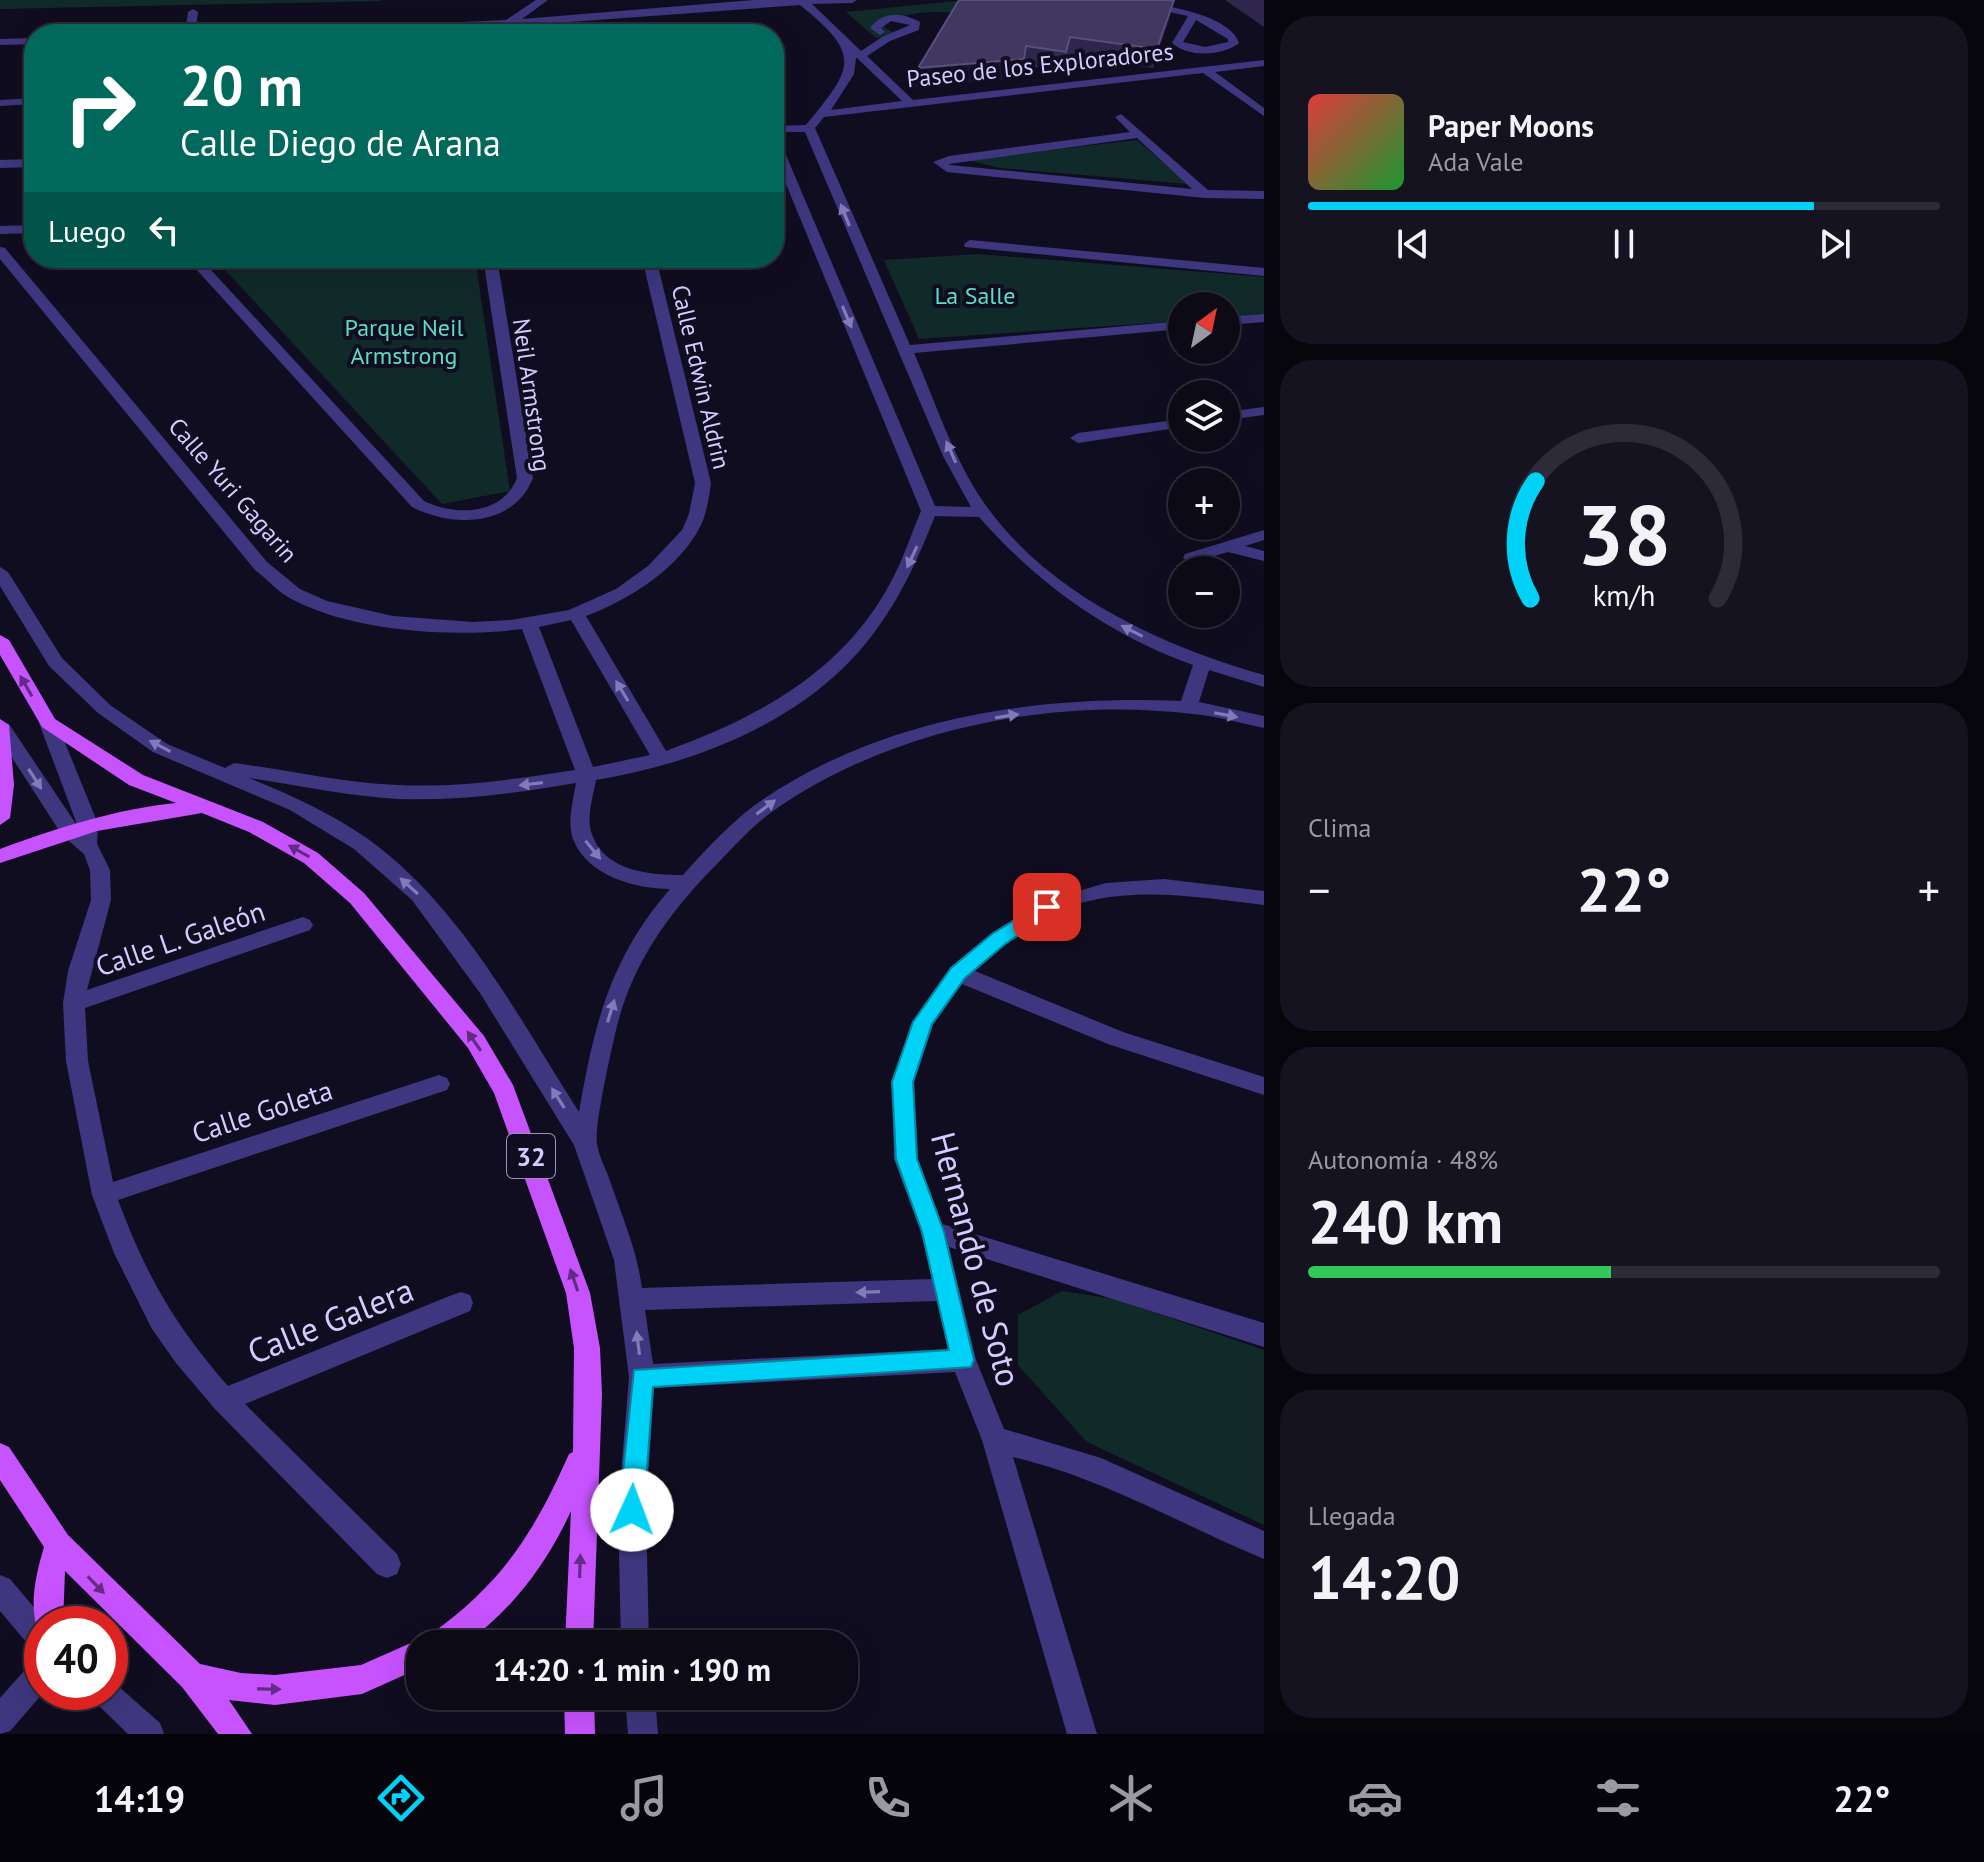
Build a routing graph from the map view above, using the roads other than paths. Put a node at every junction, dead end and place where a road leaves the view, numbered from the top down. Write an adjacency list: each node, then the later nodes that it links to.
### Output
1 (543, 0): 10 (street)
2 (852, 0): 5 (street)
3 (1116, 0): 7 (street)
4 (772, 1): 5 (street); 8 (street)
5 (802, 2): 15 (street)
6 (193, 12): 9 (street)
7 (1194, 14): 7 (street)
8 (533, 22): 10 (street); 11 (street)
9 (191, 24)
10 (506, 24)
11 (546, 24)
12 (880, 32): 15 (street)
13 (24, 41): 14 (street)
14 (0, 42)
15 (855, 51): 18 (street); 22 (street)
16 (1264, 63): 17 (street, Paseo de los Exploradores)
17 (1205, 70): 18 (street, Paseo de los Exploradores); 21 (street)
18 (908, 101): 22 (street, Paseo de los Exploradores)
19 (24, 102): 20 (street)
20 (0, 103)
21 (1264, 113)
22 (822, 114): 24 (street)
23 (1121, 117): 26 (street)
24 (809, 128): 25 (street); 45 (street, one-way to 24)
25 (784, 129)
26 (1140, 134): 30 (street); 30 (street)
27 (24, 163): 28 (street)
28 (0, 164)
29 (784, 182): 50 (street, one-way to 50)
30 (1205, 194): 31 (street)
31 (1264, 195)
32 (24, 229): 33 (street)
33 (0, 230)
34 (970, 244): 40 (street)
35 (0, 251): 39 (street, Calle Yuri Gagarin)
36 (202, 268): 37 (street, Neil Armstrong)
37 (492, 268)
38 (651, 268): 57 (street, Calle Edwin Aldrin)
39 (17, 271): 41 (street); 59 (street, Calle Yuri Gagarin)
40 (1264, 272)
41 (0, 276)
42 (1264, 318): 43 (street)
43 (1240, 320)
44 (1168, 326): 45 (street)
45 (905, 350): 51 (street, one-way to 45)
46 (1264, 411): 47 (street)
47 (1240, 414)
48 (1168, 425): 49 (street)
49 (1078, 438)
50 (929, 511): 51 (street); 67 (street, one-way to 67)
51 (982, 512): 61 (street, one-way to 51)
52 (1264, 535): 53 (street)
53 (1226, 547): 54 (street); 55 (street)
54 (1197, 556)
55 (1264, 556)
56 (0, 572): 68 (street, one-way to 56)
57 (576, 614): 58 (street, Calle Edwin Aldrin); 67 (street, one-way to 57)
58 (552, 619): 59 (street, Calle Yuri Gagarin)
59 (529, 624): 69 (street)
60 (0, 640): 65 (main road, 32, one-way to 60)
61 (1202, 665): 62 (street); 63 (street)
62 (1264, 681)
63 (1188, 707): 64 (street, one-way to 64); 74 (street, one-way to 63)
64 (1264, 722)
65 (48, 723): 70 (main road, 32); 72 (street)
66 (1, 726): 71 (main road); 72 (street, one-way to 72)
67 (662, 759): 69 (street)
68 (210, 766): 69 (street, one-way to 68); 81 (street, one-way to 68)
69 (587, 776): 74 (street, one-way to 74)
70 (201, 807): 72 (main road); 92 (main road, 32, one-way to 70)
71 (0, 818)
72 (82, 832): 73 (main road); 78 (street)
73 (0, 856)
74 (686, 882): 81 (street, one-way to 74)
75 (1264, 898): 77 (street, Hernando de Soto)
76 (303, 925): 78 (street, Calle L. Galeón)
77 (958, 973): 80 (street); 83 (street, Hernando de Soto)
78 (74, 1003): 82 (street)
79 (439, 1084): 82 (street, Calle Goleta)
80 (1264, 1086)
81 (585, 1142): 85 (street)
82 (104, 1195): 90 (street)
83 (933, 1232): 84 (street, Hernando de Soto); 87 (street)
84 (946, 1290): 85 (street, one-way to 85); 88 (street, Hernando de Soto)
85 (633, 1299): 89 (street, one-way to 85)
86 (461, 1303): 90 (street, Calle Galera)
87 (1264, 1335)
88 (963, 1360): 89 (street); 91 (street, Hernando de Soto)
89 (642, 1377): 102 (street)
90 (224, 1400): 96 (street)
91 (995, 1440): 95 (street); 114 (street, Hernando de Soto)
92 (585, 1447): 100 (main road); 101 (main road, 32, one-way to 92)
93 (0, 1456): 94 (main road)
94 (58, 1545): 98 (main road); 104 (main road, one-way to 104)
95 (1264, 1545)
96 (387, 1564)
97 (0, 1589): 99 (street)
98 (49, 1606)
99 (24, 1618)
100 (457, 1630)
101 (579, 1630)
102 (635, 1630)
103 (406, 1659): 104 (main road, one-way to 103)
104 (192, 1677): 111 (main road)
105 (24, 1693): 109 (street)
106 (124, 1710): 110 (street)
107 (579, 1710): 112 (main road)
108 (641, 1710): 113 (street)
109 (0, 1721)
110 (149, 1734)
111 (237, 1734)
112 (580, 1734)
113 (643, 1734)
114 (1082, 1734)

